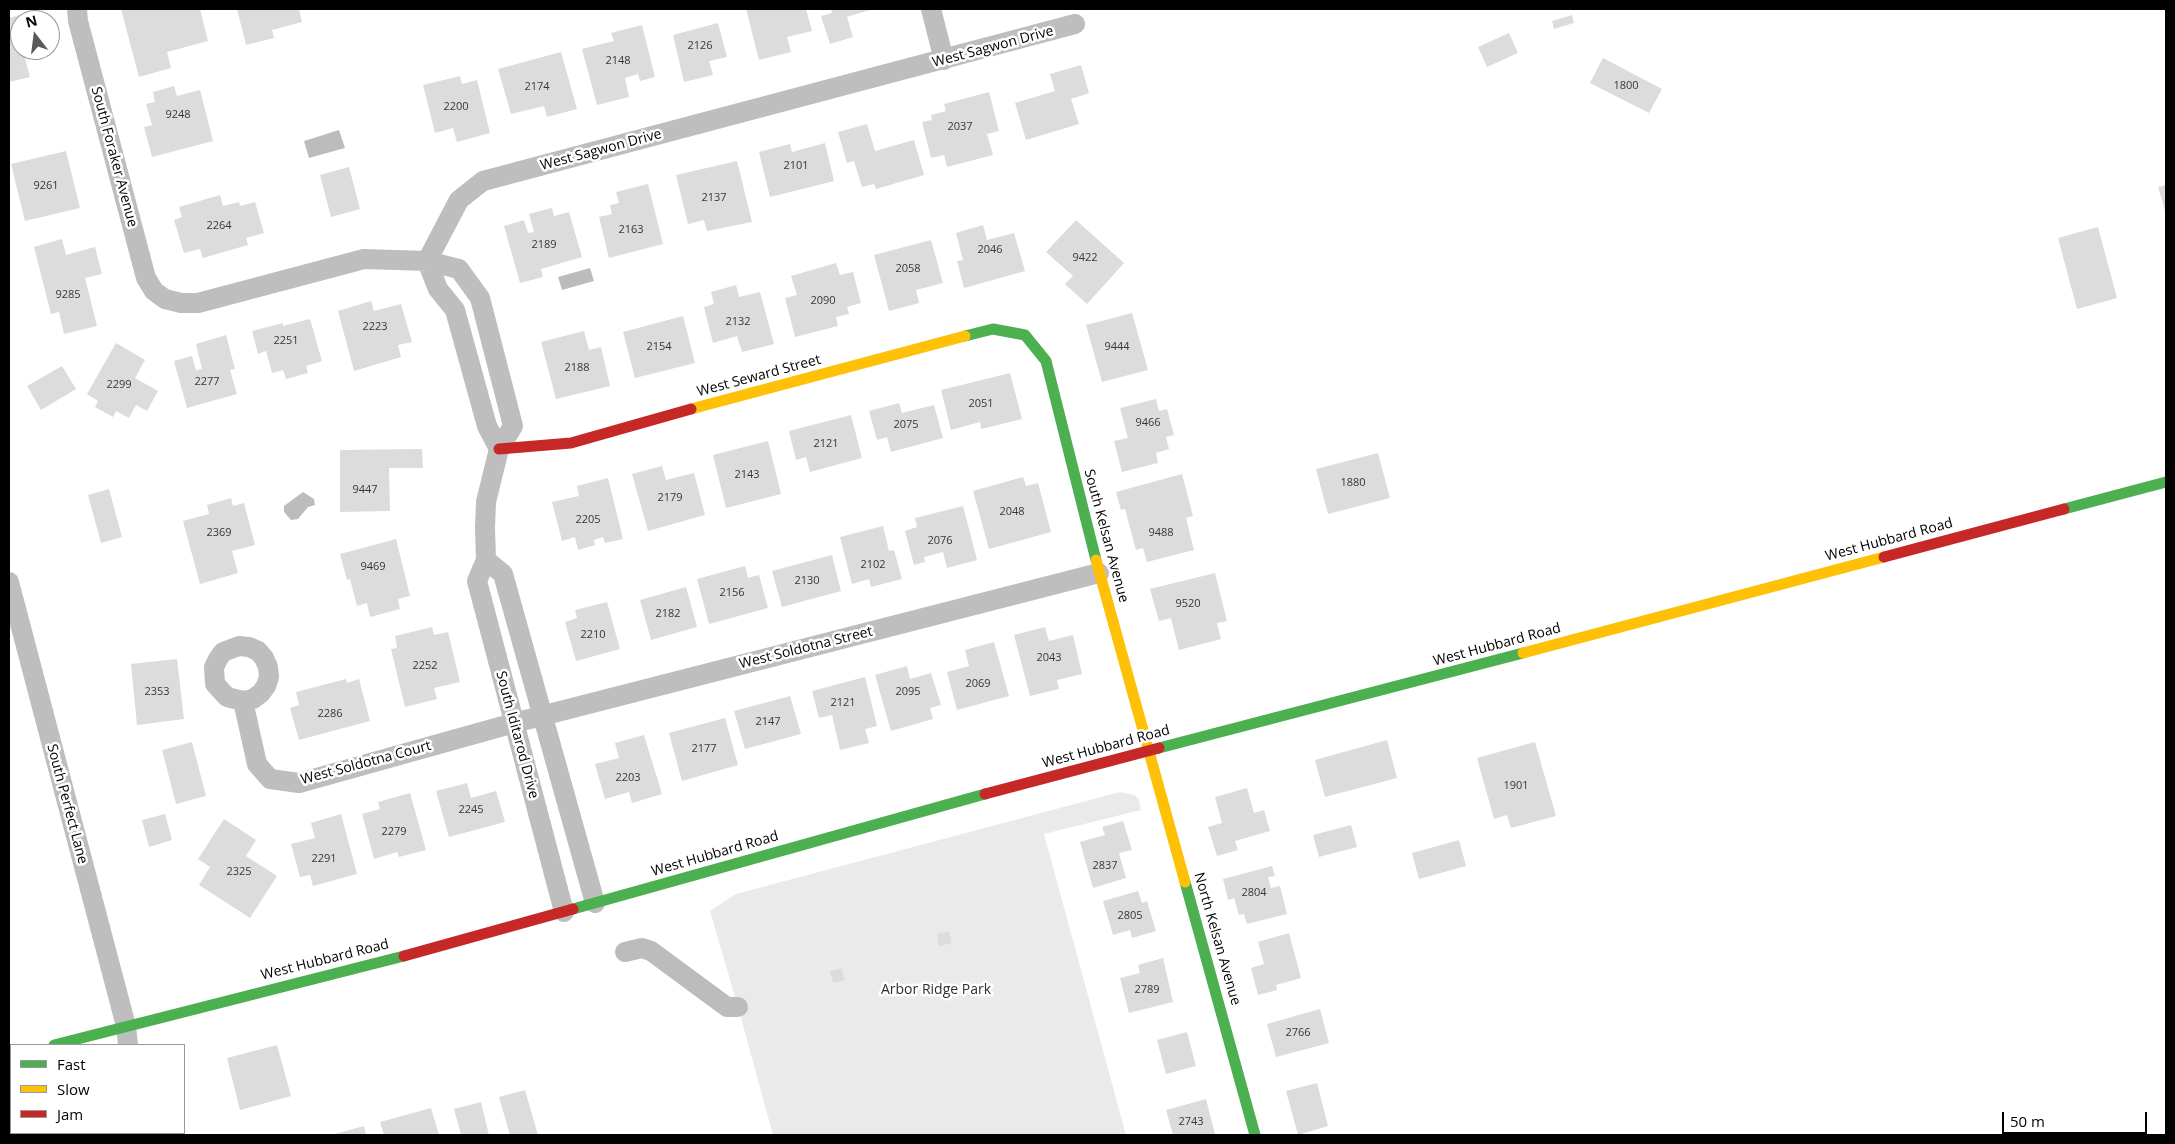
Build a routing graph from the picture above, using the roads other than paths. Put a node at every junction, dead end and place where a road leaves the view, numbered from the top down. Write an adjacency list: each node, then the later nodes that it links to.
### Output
1 (77, 9): 5 (street, South Foraker Avenue)
2 (931, 9): 4 (street)
3 (1075, 24): 4 (street, West Sagwon Drive)
4 (944, 60): 5 (street, West Sagwon Drive)
5 (428, 261): 7 (street); 7 (street, South Iditarod Drive)
6 (1025, 335): 7 (street, West Seward Street); 10 (street, South Kelsan Avenue)
7 (499, 449): 9 (street, South Iditarod Drive)
8 (2166, 482): 15 (street, West Hubbard Road)
9 (486, 560): 13 (street); 14 (street, South Iditarod Drive)
10 (1099, 573): 13 (street, West Soldotna Street); 15 (street, South Kelsan Avenue)
11 (9, 582): 18 (street, South Perfect Lane)
12 (243, 701): 14 (street, West Soldotna Court)
13 (543, 715): 14 (street, West Soldotna Street); 16 (street)
14 (514, 723): 17 (street, South Iditarod Drive)
15 (1149, 750): 16 (street, West Hubbard Road); 20 (street, North Kelsan Avenue)
16 (595, 903): 17 (street, West Hubbard Road)
17 (564, 912): 18 (street, West Hubbard Road)
18 (127, 1036): 19 (street, West Hubbard Road)
19 (62, 1044)
20 (1255, 1135)

